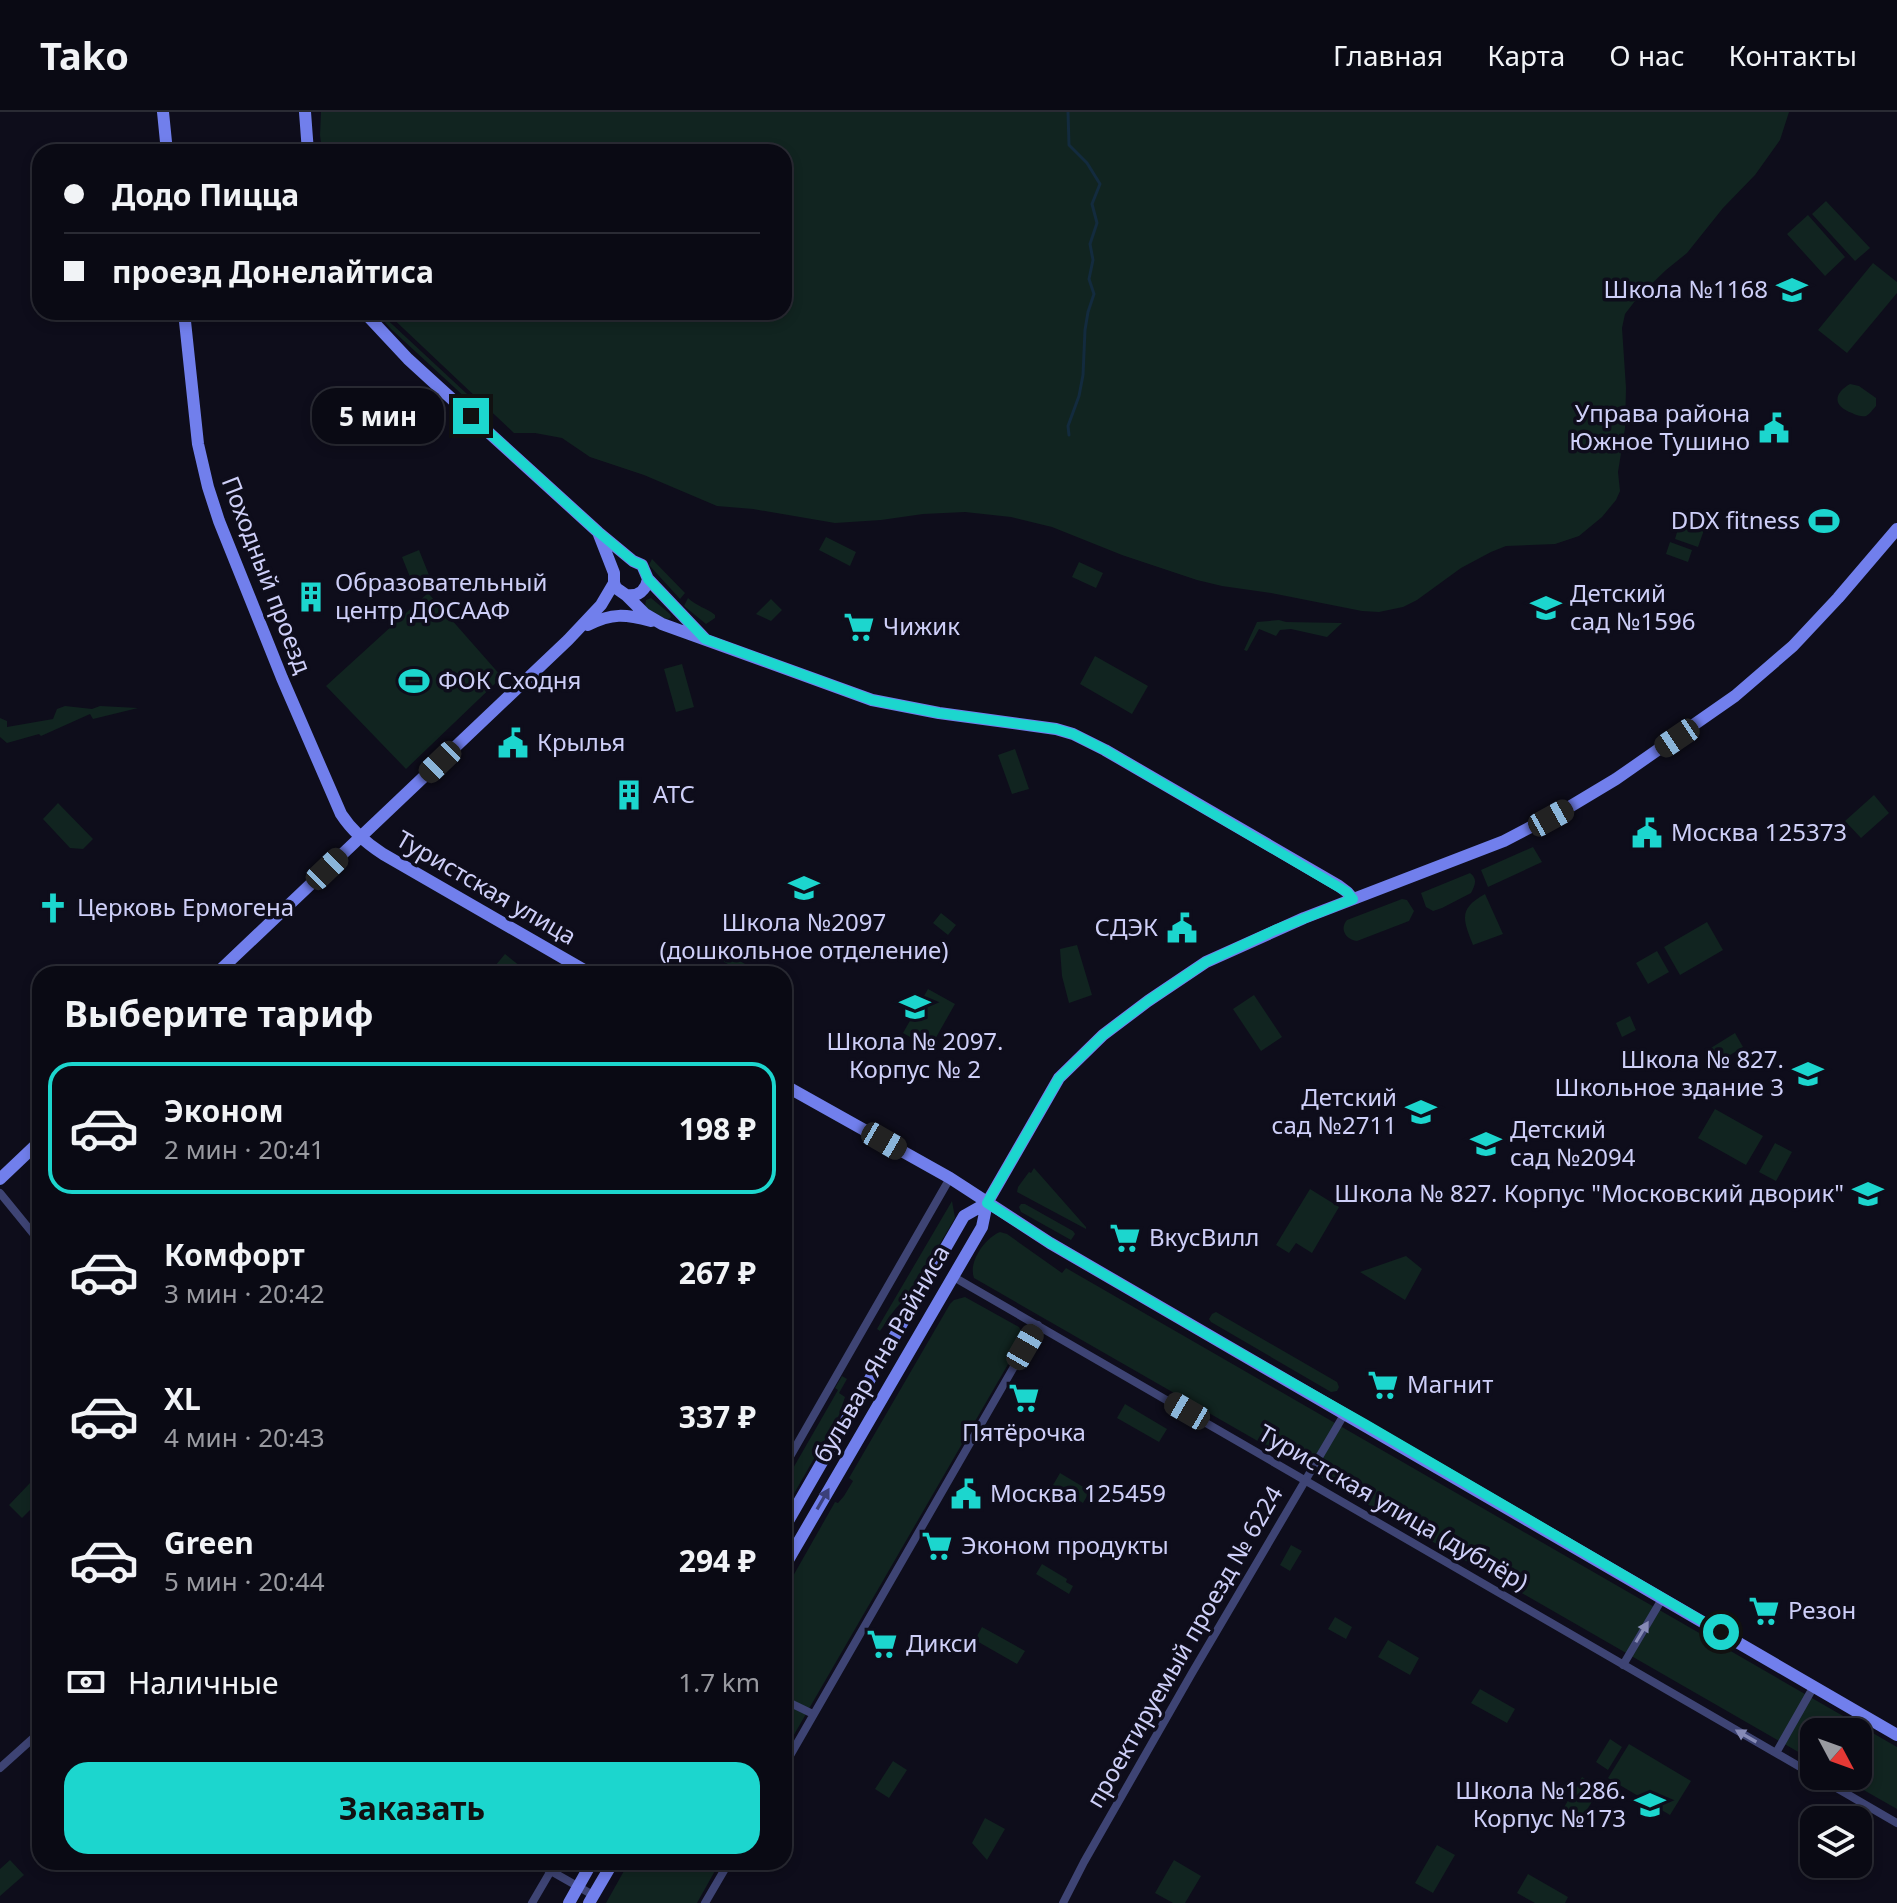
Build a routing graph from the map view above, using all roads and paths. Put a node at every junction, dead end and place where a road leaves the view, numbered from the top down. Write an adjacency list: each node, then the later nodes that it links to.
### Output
1 (163, 112): 3 (main road)
2 (305, 112): 4 (main road)
3 (166, 144)
4 (307, 144)
5 (185, 320): 17 (main road, Походный проезд)
6 (371, 320): 8 (main road)
7 (1897, 529): 18 (main road, бульвар Яна Райниса)
8 (598, 532): 9 (main road); 10 (main road)
9 (633, 561): 10 (main road); 11 (main road)
10 (614, 578): 12 (main road); 16 (main road)
11 (648, 579): 12 (main road); 15 (main road)
12 (625, 595): 13 (main road); 14 (main road)
13 (662, 624): 14 (main road); 15 (main road)
14 (588, 625): 16 (main road)
15 (705, 639): 18 (main road)
16 (568, 640): 17 (main road)
17 (360, 837): 19 (main road); 20 (main road, Туристская улица)
18 (1353, 899): 26 (main road, бульвар Яна Райниса)
19 (224, 966)
20 (577, 966)
21 (792, 1089): 23 (main road)
22 (32, 1149): 24 (main road)
23 (950, 1178): 26 (main road); 31 (street)
24 (0, 1179)
25 (0, 1193): 27 (street)
26 (987, 1203): 28 (main road, бульвар Яна Райниса); 30 (main road); 33 (main road, бульвар Яна Райниса)
27 (32, 1232)
28 (952, 1276): 29 (street, Туристская улица (дублёр)); 34 (main road, бульвар Яна Райниса, one-way to 28)
29 (1038, 1325): 32 (street, Туристская улица (дублёр)); 39 (street)
30 (1345, 1413): 32 (street, проектируемый проезд № 6224); 35 (main road)
31 (792, 1453)
32 (1305, 1480): 36 (street, Туристская улица (дублёр)); 59 (street, проектируемый проезд № 6224)
33 (792, 1514)
34 (792, 1553)
35 (1662, 1599): 36 (street, one-way to 35); 37 (main road)
36 (1623, 1665): 45 (street, Туристская улица (дублёр), one-way to 36)
37 (1814, 1686): 40 (main road); 45 (street)
38 (792, 1704): 39 (street)
39 (813, 1714): 44 (street)
40 (1868, 1718)
41 (1872, 1721): 42 (main road)
42 (1897, 1735)
43 (32, 1739): 47 (street)
44 (792, 1752)
45 (1776, 1753): 46 (street, Туристская улица (дублёр))
46 (1800, 1767)
47 (0, 1768)
48 (1847, 1790): 49 (street, Туристская улица (дублёр))
49 (1897, 1823)
50 (588, 1870): 54 (main road)
51 (608, 1870): 55 (main road)
52 (724, 1870): 58 (street)
53 (551, 1871): 54 (street); 56 (street)
54 (578, 1887): 55 (street); 57 (main road)
55 (591, 1899)
56 (532, 1903)
57 (569, 1903)
58 (705, 1903)
59 (1063, 1903)

